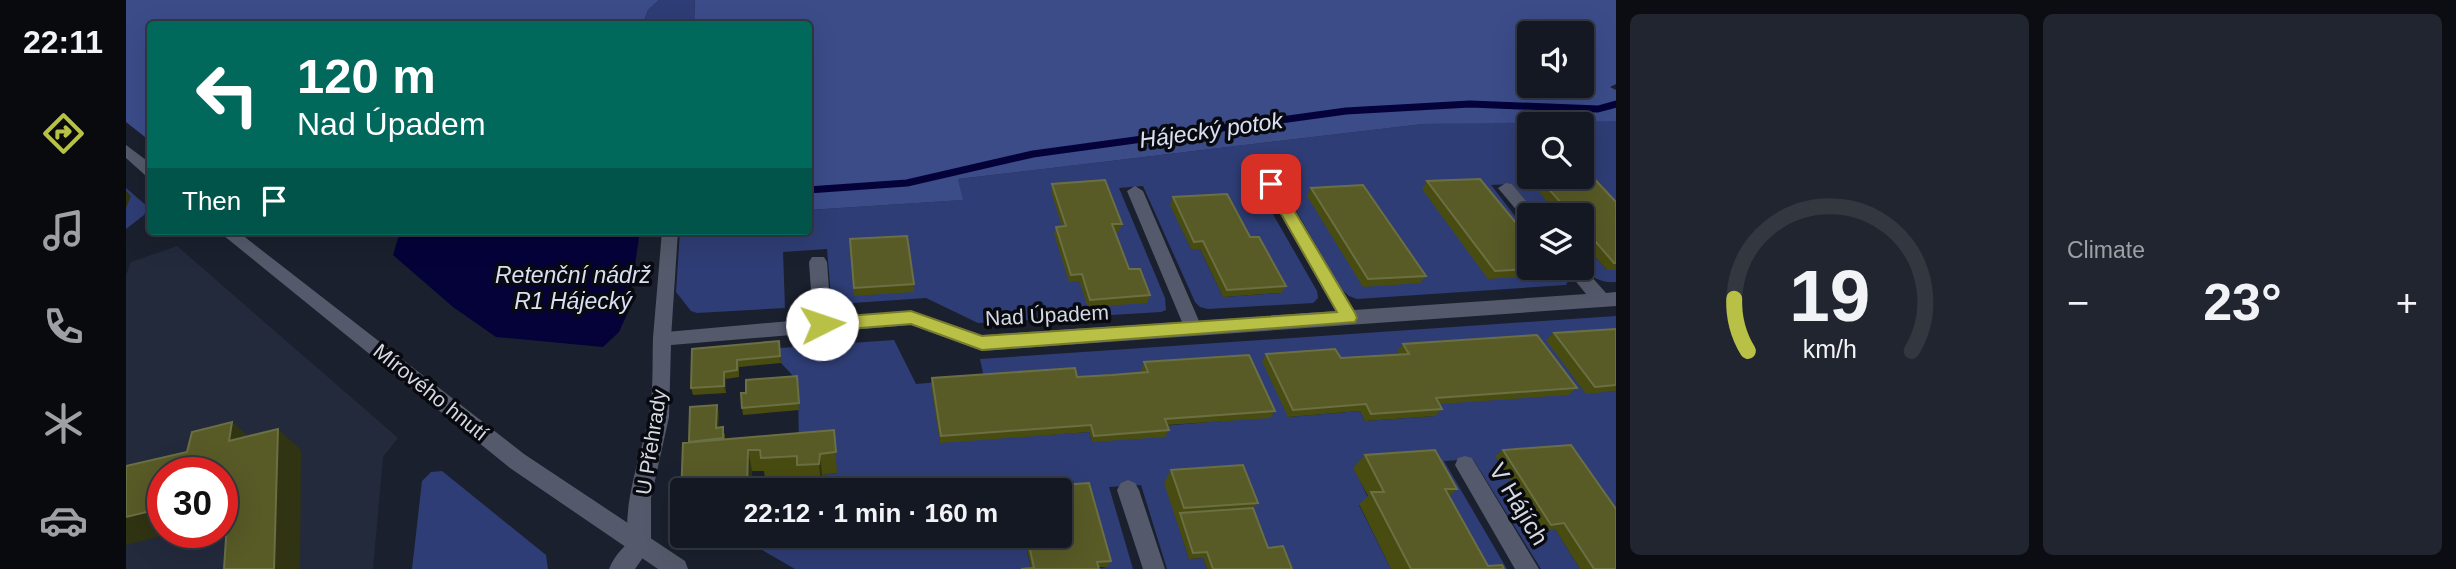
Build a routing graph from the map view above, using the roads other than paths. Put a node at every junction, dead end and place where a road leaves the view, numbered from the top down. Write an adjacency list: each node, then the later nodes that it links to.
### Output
1 (126, 150): 2 (street)
2 (147, 168)
3 (1271, 184): 12 (street)
4 (1506, 188): 6 (street)
5 (1135, 191): 14 (street)
6 (1519, 203)
7 (231, 235): 18 (street, Mírového hnutí)
8 (670, 235): 15 (street, U Přehrady)
9 (818, 262): 13 (street)
10 (1587, 280): 11 (street, Nad Úpadem)
11 (1609, 300): 12 (street, Nad Úpadem)
12 (1349, 318): 14 (street, Nad Úpadem)
13 (822, 324): 14 (street, Nad Úpadem); 15 (street, Nad Úpadem)
14 (1194, 329)
15 (662, 338): 18 (street, U Přehrady)
16 (1465, 465): 22 (street, V Hájích)
17 (1128, 490): 21 (street)
18 (640, 546): 19 (street); 20 (street, Mírového hnutí)
19 (620, 569)
20 (677, 569)
21 (1154, 569)
22 (1528, 569)

